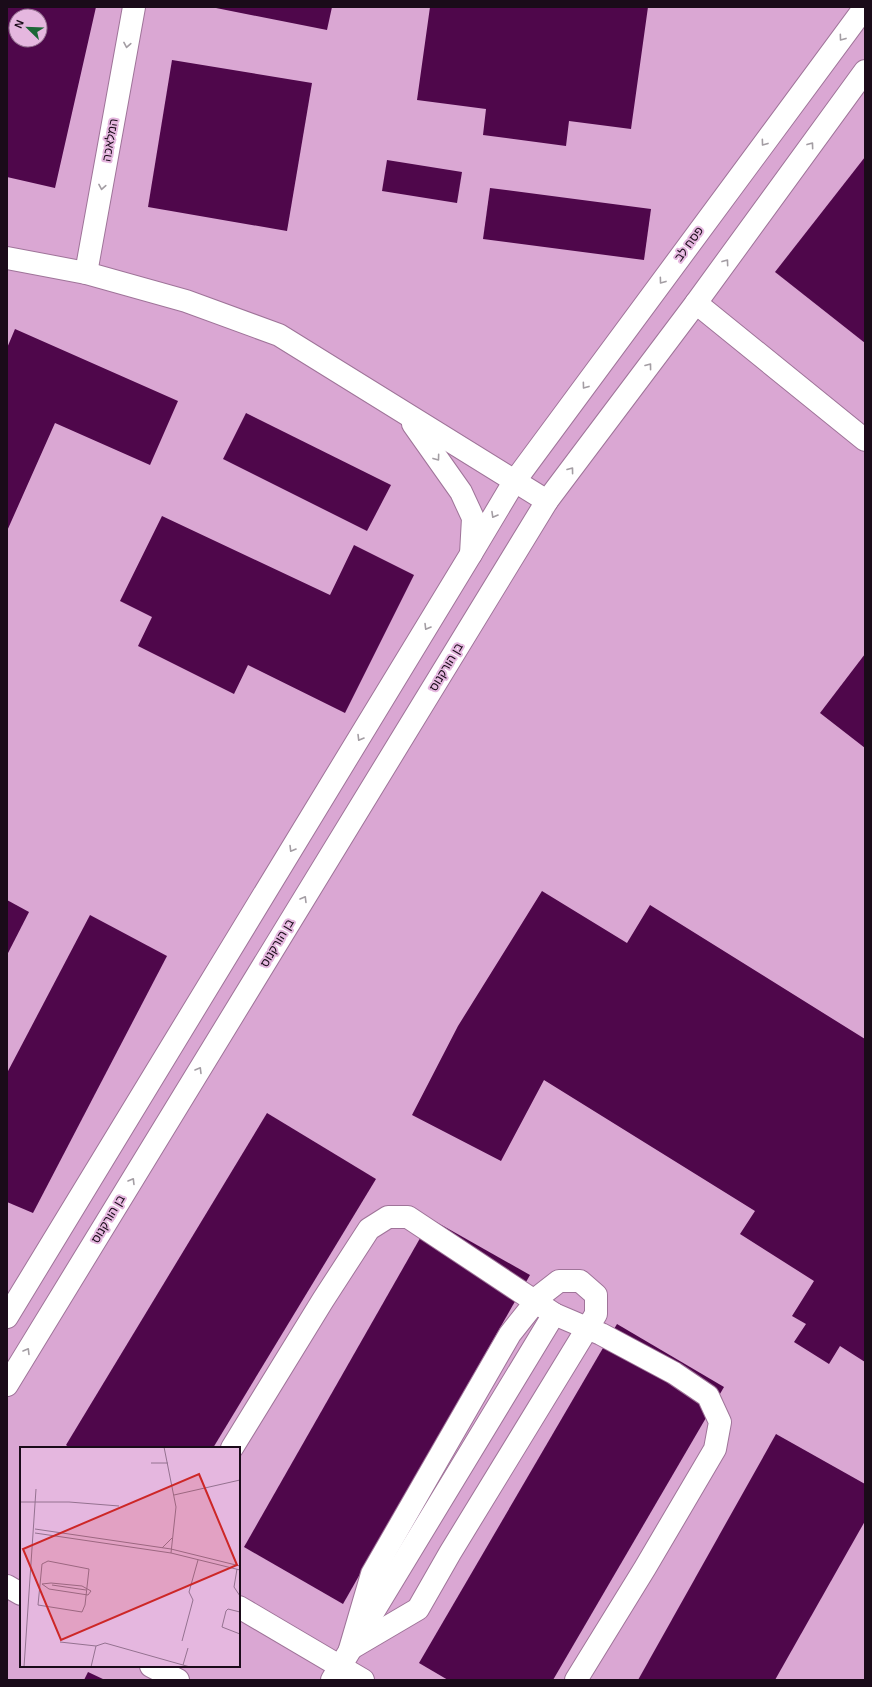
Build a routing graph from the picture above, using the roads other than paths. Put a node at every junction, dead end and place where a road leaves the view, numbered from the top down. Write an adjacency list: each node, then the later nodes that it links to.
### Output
1 (134, 7): 5 (street, המלאכה, one-way to 5)
2 (865, 7): 9 (street, פסח לב, one-way to 9)
3 (865, 71): 6 (street, one-way to 3)
4 (7, 258): 5 (street)
5 (86, 273): 7 (street)
6 (696, 304): 8 (street); 10 (street, one-way to 6)
7 (406, 415): 9 (street); 11 (street, one-way to 11)
8 (865, 440)
9 (514, 482): 10 (street); 11 (street, one-way to 11)
10 (547, 501): 14 (street, בן הורקנוס, one-way to 10)
11 (472, 554): 13 (street, one-way to 13)
12 (554, 1314): 15 (street); 19 (street); 24 (street)
13 (7, 1317)
14 (7, 1385)
15 (233, 1447)
16 (7, 1586): 17 (street)
17 (20, 1593)
18 (240, 1608): 23 (street)
19 (350, 1649): 19 (street); 22 (street)
20 (152, 1671): 21 (street)
21 (178, 1680)
22 (332, 1680)
23 (363, 1680)
24 (576, 1680)

